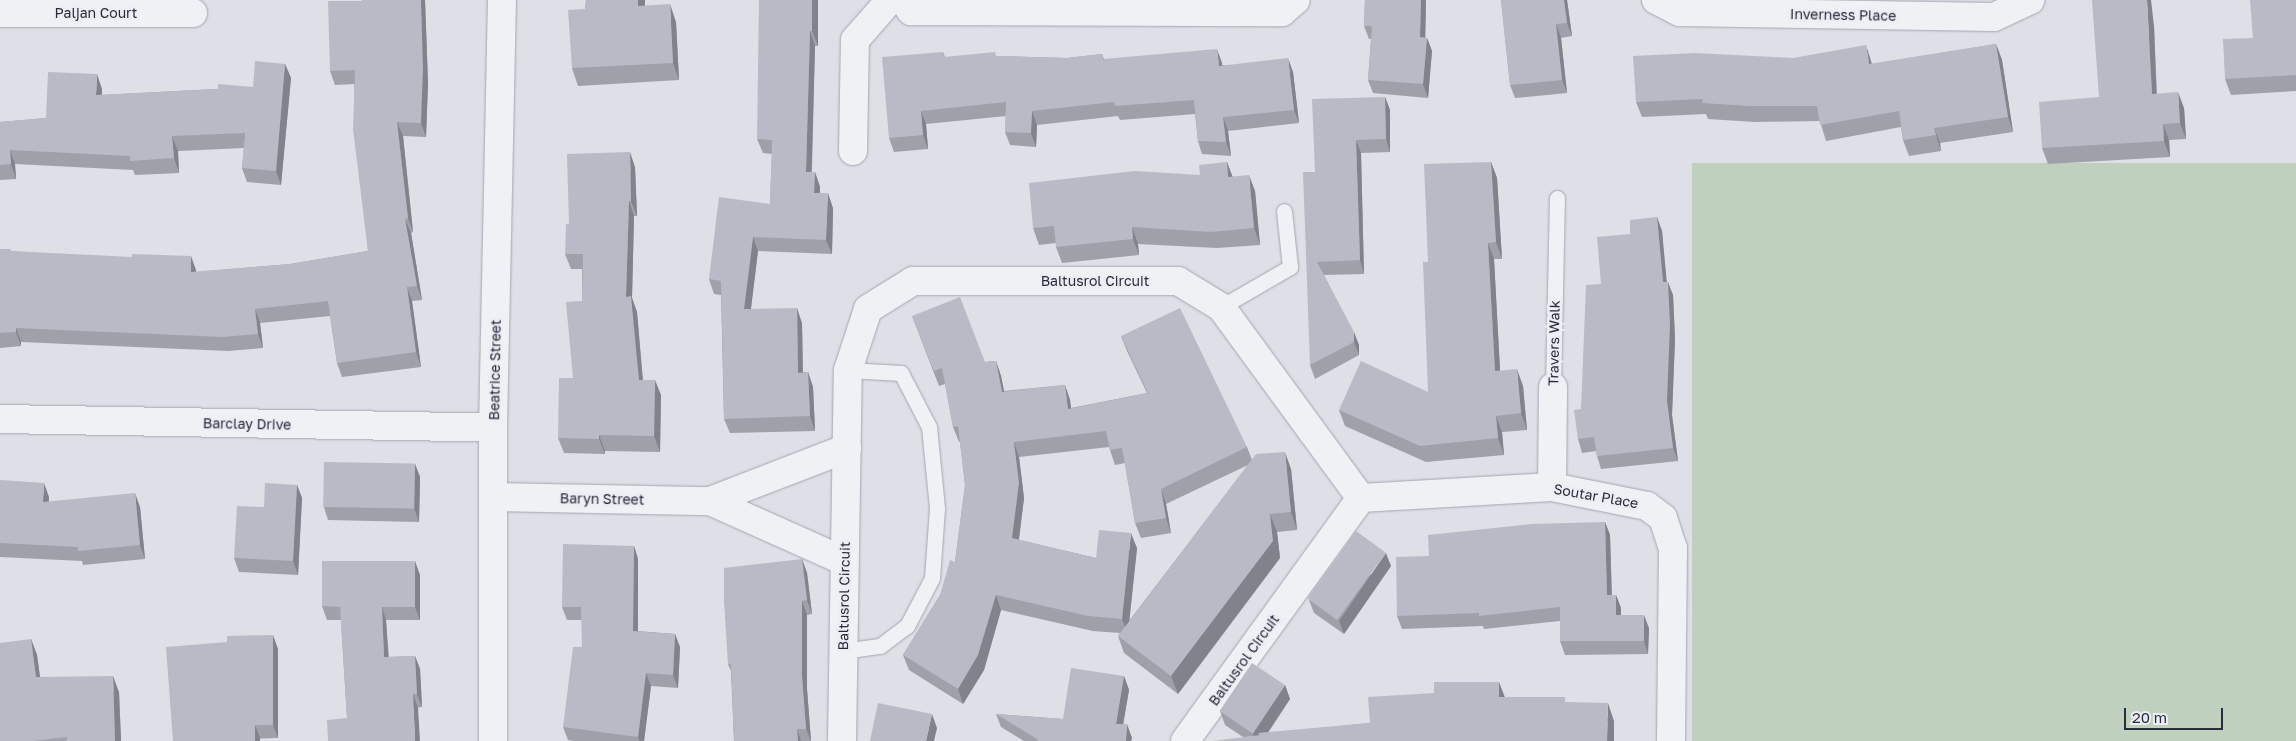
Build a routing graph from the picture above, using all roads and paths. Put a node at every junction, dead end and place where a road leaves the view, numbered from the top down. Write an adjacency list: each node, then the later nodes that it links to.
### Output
1 (502, 0): 16 (street, Beatrice Street)
2 (890, 0): 9 (street)
3 (903, 0): 4 (street)
4 (1296, 0)
5 (1656, 0): 6 (street, Inverness Place)
6 (2030, 0)
7 (0, 13): 8 (street, Paljan Court)
8 (193, 13)
9 (853, 151)
10 (1557, 198): 14 (lane, Travers Walk)
11 (1284, 211): 12 (lane)
12 (1221, 307): 13 (street, Baltusrol Circuit); 20 (street, Baltusrol Circuit)
13 (848, 370): 17 (street, Baltusrol Circuit); 23 (lane)
14 (1553, 387): 18 (street, Travers Walk)
15 (0, 419): 16 (street, Barclay Drive)
16 (494, 428): 19 (street, Beatrice Street)
17 (847, 448): 21 (street, Baryn Street); 22 (street, Baltusrol Circuit)
18 (1552, 487): 20 (street, Soutar Place); 27 (street, Soutar Place)
19 (494, 497): 21 (street, Baryn Street); 24 (street, Beatrice Street)
20 (1361, 498): 26 (street, Baltusrol Circuit)
21 (710, 501): 22 (street, Baryn Street)
22 (844, 561): 23 (street, Baltusrol Circuit)
23 (843, 651): 25 (street, Baltusrol Circuit)
24 (493, 741)
25 (842, 741)
26 (1185, 741)
27 (1671, 741)

